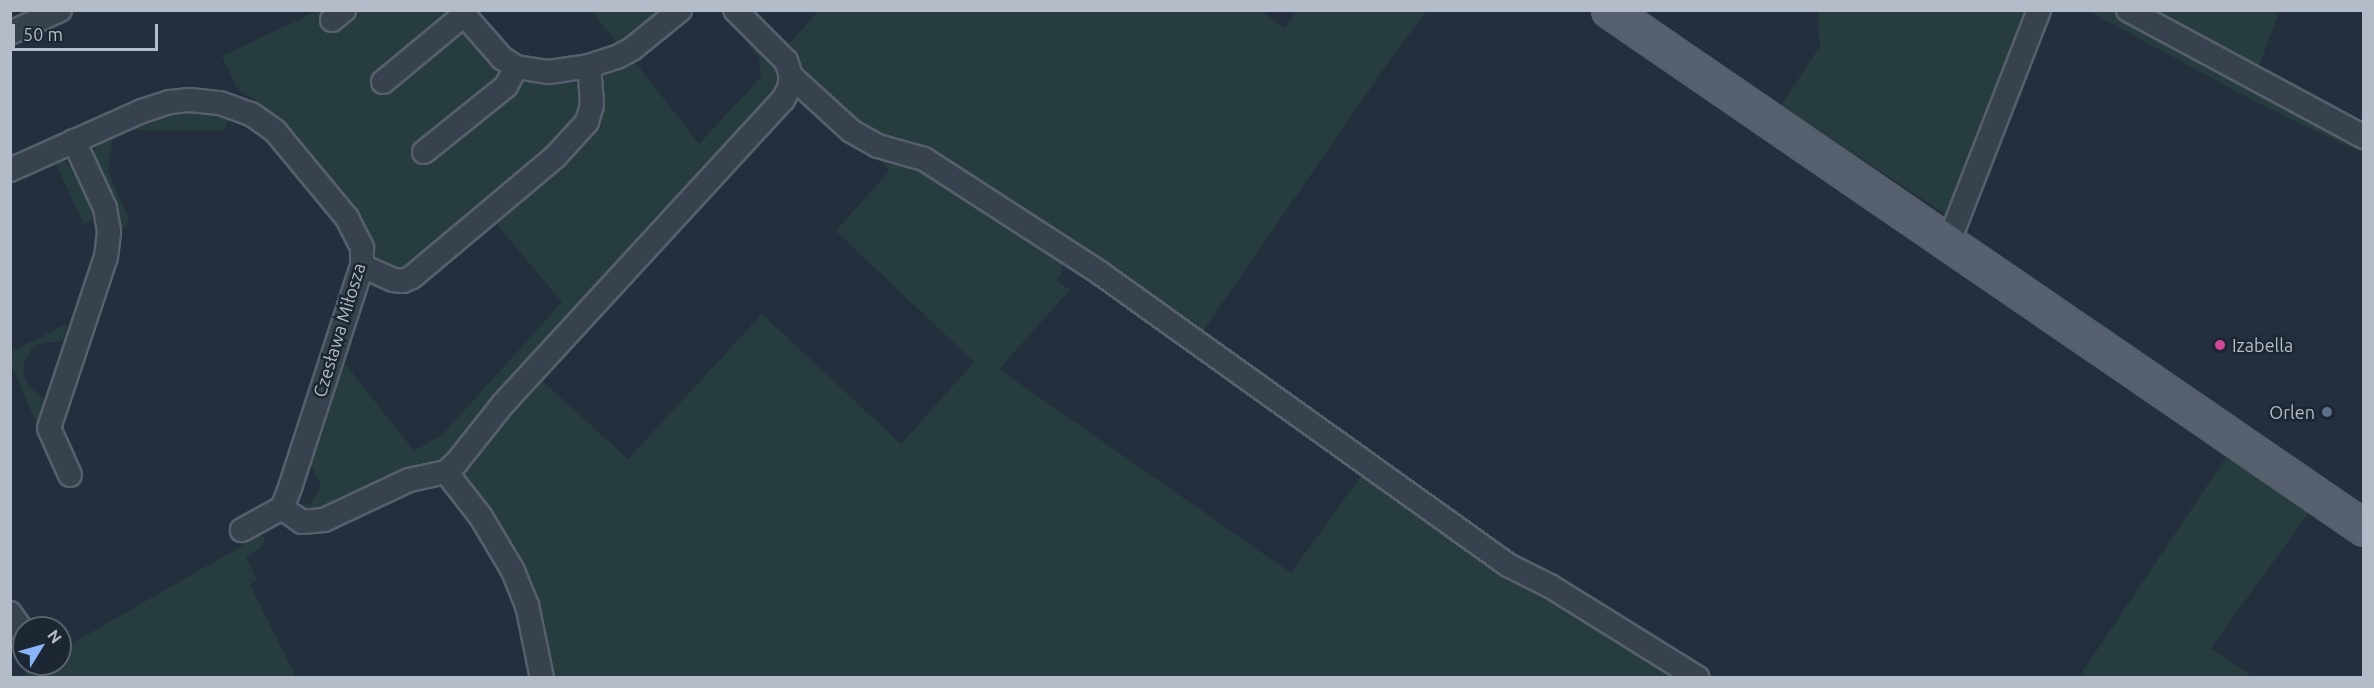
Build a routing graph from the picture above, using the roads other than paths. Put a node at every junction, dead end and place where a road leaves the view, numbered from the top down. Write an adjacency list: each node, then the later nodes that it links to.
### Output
1 (680, 10): 9 (street)
2 (735, 10): 11 (street)
3 (1609, 10): 17 (main road)
4 (2039, 10): 17 (street)
5 (2128, 10): 13 (street)
6 (56, 11): 8 (street)
7 (462, 13): 10 (street); 12 (street)
8 (10, 33)
9 (589, 66): 10 (street); 18 (street)
10 (516, 67): 15 (street)
11 (791, 76): 19 (street); 25 (street)
12 (383, 82)
13 (2364, 137)
14 (74, 141): 16 (street, Czesława Miłosza); 18 (street, Czesława Miłosza); 20 (street)
15 (424, 152)
16 (10, 170)
17 (1948, 241): 22 (main road)
18 (362, 266): 21 (street, Czesława Miłosza)
19 (446, 472): 21 (street); 24 (street)
20 (70, 475)
21 (282, 507): 23 (street)
22 (2364, 528)
23 (242, 531)
24 (542, 678)
25 (1698, 678)

